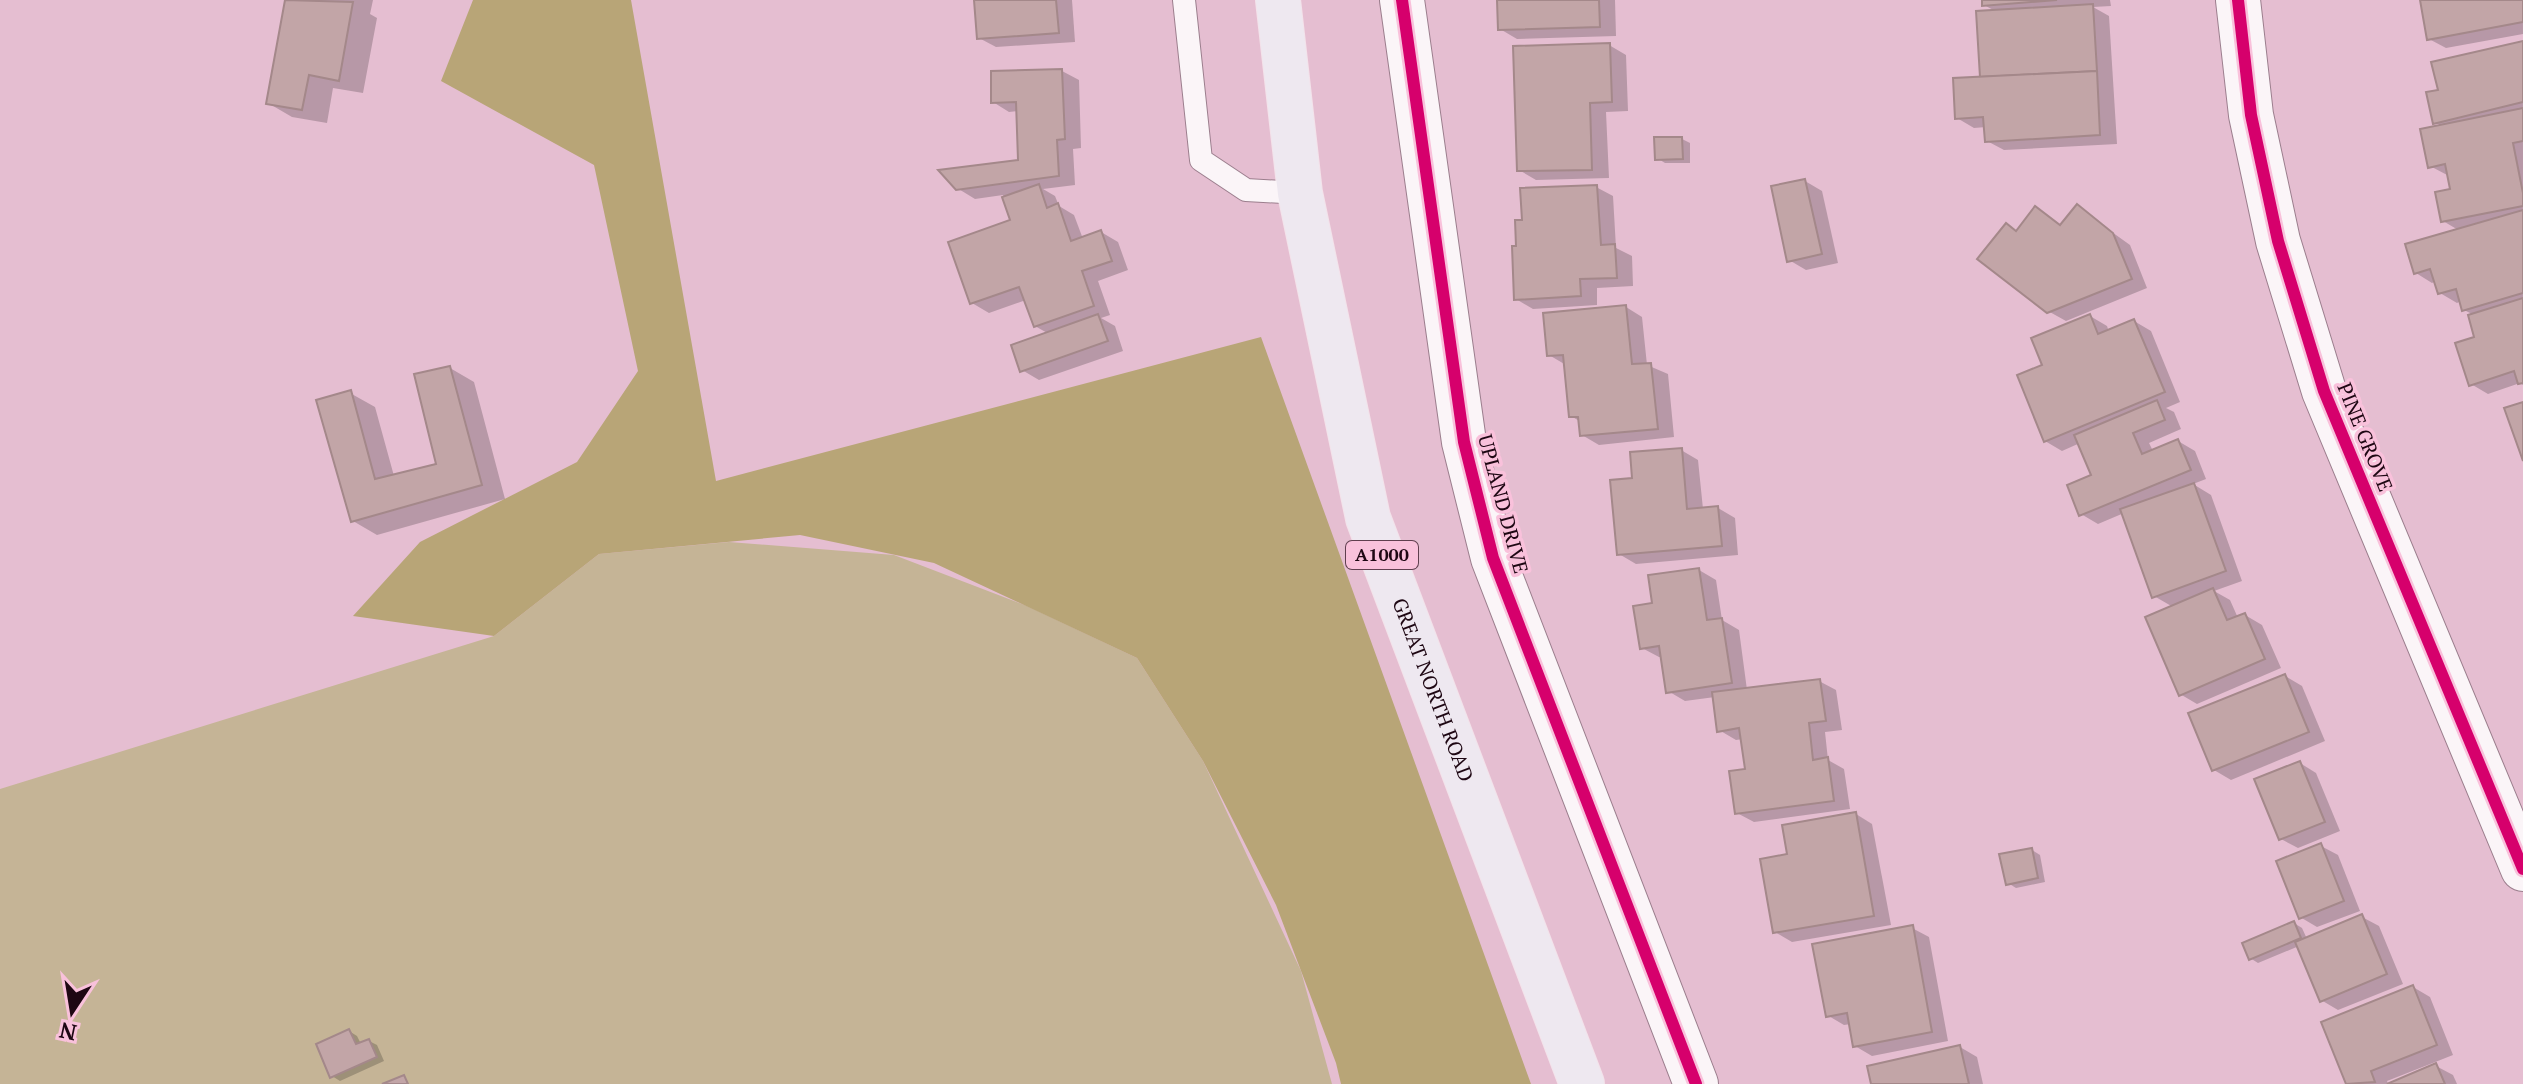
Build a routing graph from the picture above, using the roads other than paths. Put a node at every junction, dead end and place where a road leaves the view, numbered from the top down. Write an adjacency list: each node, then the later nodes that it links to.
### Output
1 (1184, 0): 5 (lane)
2 (1278, 0): 5 (main road, GREAT NORTH ROAD / A1000)
3 (1402, 0): 8 (street, UPLAND DRIVE)
4 (2238, 0): 6 (street, PINE GROVE)
5 (1300, 193): 7 (main road, GREAT NORTH ROAD / A1000)
6 (2523, 869)
7 (1582, 1084)
8 (1696, 1084)

